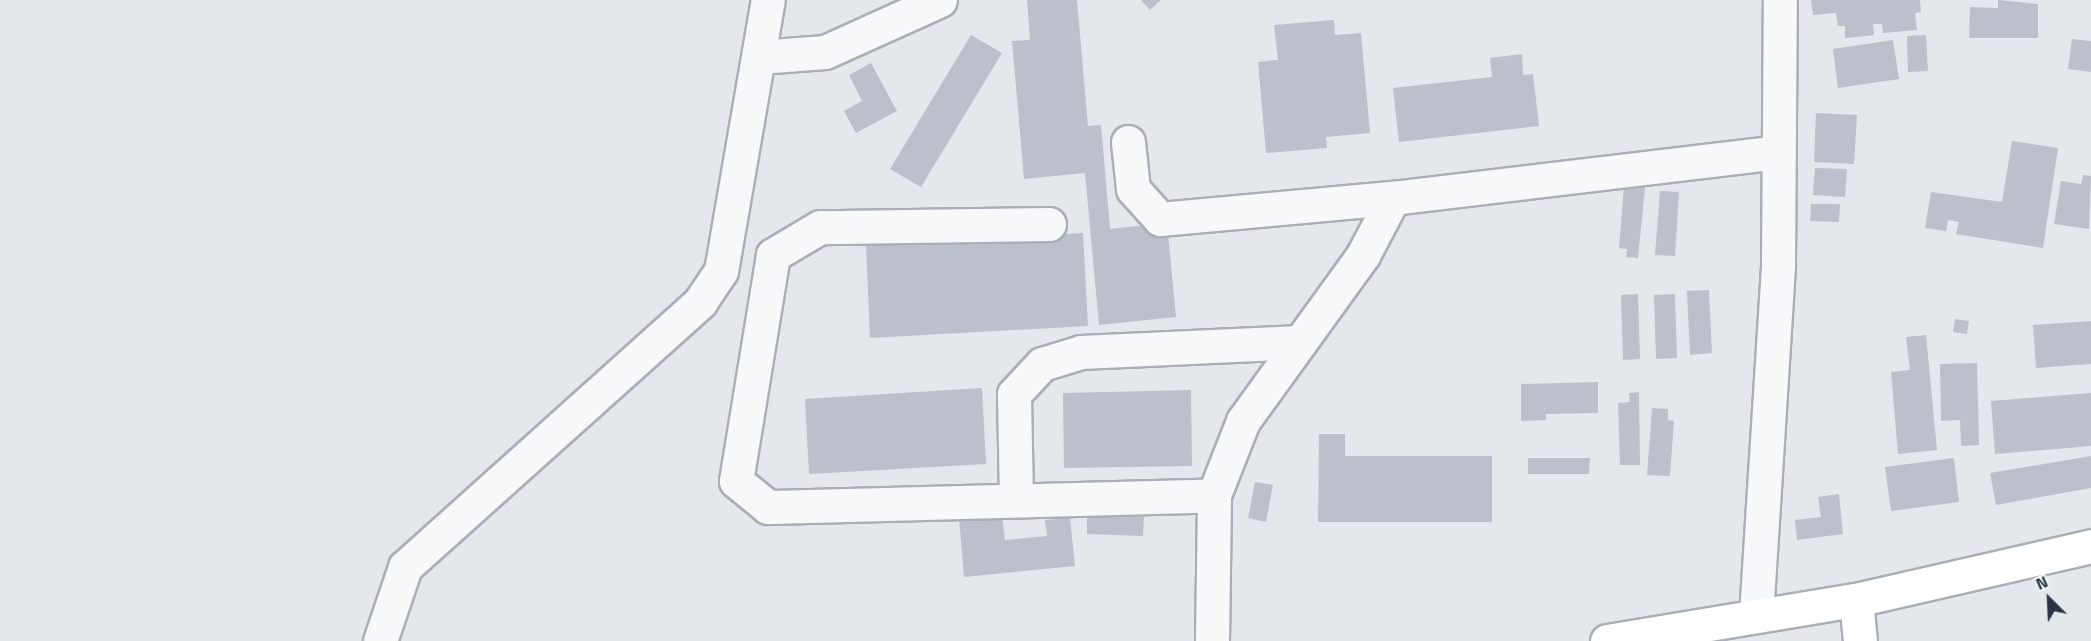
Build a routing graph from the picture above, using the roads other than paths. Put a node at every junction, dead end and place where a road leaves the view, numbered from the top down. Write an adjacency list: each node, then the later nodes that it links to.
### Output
1 (768, 0): 4 (street)
2 (940, 0): 4 (street)
3 (1780, 0): 6 (street)
4 (759, 57): 15 (street)
5 (1128, 141): 7 (street)
6 (1776, 152): 7 (street); 14 (street)
7 (1393, 198): 9 (street)
8 (1049, 224): 11 (street)
9 (1300, 342): 10 (street); 11 (street)
10 (1214, 495): 11 (street); 16 (street)
11 (1016, 500)
12 (2091, 546): 13 (street)
13 (1856, 600): 14 (street); 18 (street)
14 (1756, 616): 17 (street)
15 (380, 641)
16 (1212, 641)
17 (1607, 641)
18 (1860, 641)

